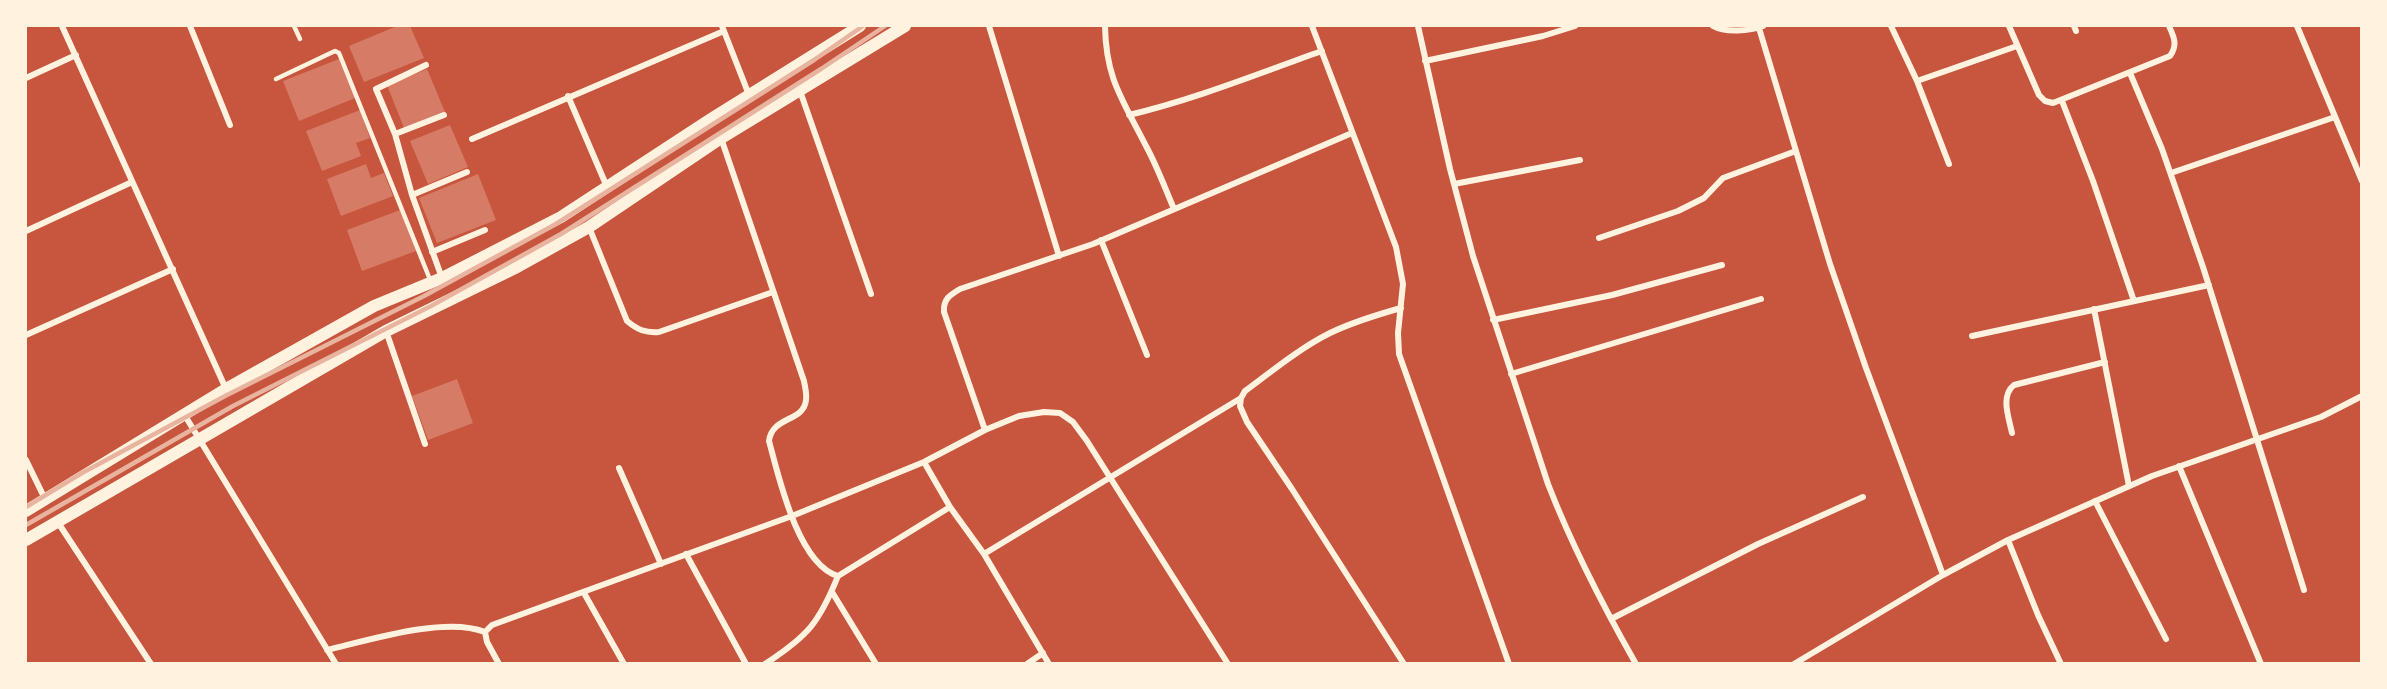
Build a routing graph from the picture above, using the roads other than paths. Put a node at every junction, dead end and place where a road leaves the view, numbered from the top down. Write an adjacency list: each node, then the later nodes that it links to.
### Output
1 (62, 26): 21 (street)
2 (190, 26): 35 (street)
3 (294, 26): 18 (lane)
4 (860, 26): 29 (main road)
5 (905, 26): 28 (main road)
6 (989, 26): 59 (street)
7 (1105, 26): 32 (street)
8 (1312, 26): 20 (street)
9 (1418, 26): 22 (street)
10 (1575, 26): 22 (street)
11 (1713, 26): 16 (street)
12 (1892, 26): 27 (street)
13 (2009, 26): 19 (street)
14 (2169, 26): 24 (street)
15 (2297, 26): 34 (street)
16 (1761, 27): 40 (street)
17 (723, 28): 29 (street); 30 (street)
18 (300, 39)
19 (2017, 46): 27 (street); 31 (street)
20 (1322, 51): 32 (street); 36 (street)
21 (76, 55): 25 (street); 47 (street)
22 (1425, 61): 48 (street)
23 (426, 65): 37 (street)
24 (2130, 73): 31 (street); 45 (street)
25 (26, 78)
26 (276, 79): 62 (lane)
27 (1917, 81): 42 (street)
28 (799, 88): 38 (main road); 65 (street)
29 (749, 95): 43 (main road)
30 (568, 96): 39 (street); 49 (street)
31 (2062, 101): 67 (street)
32 (1129, 114): 52 (street)
33 (444, 115): 37 (street)
34 (2335, 117): 45 (street); 46 (street)
35 (230, 125)
36 (1352, 133): 52 (street); 68 (street)
37 (395, 134): 51 (street)
38 (721, 138): 50 (main road); 64 (street)
39 (472, 139)
40 (1796, 151): 56 (street); 104 (street)
41 (1580, 160): 48 (street)
42 (1949, 164)
43 (636, 168): 49 (main road); 50 (main road)
44 (468, 172): 51 (street)
45 (2171, 173): 63 (street)
46 (2361, 181)
47 (132, 182): 55 (street); 61 (street)
48 (1454, 184): 70 (street)
49 (608, 186): 62 (main road)
50 (648, 187): 53 (main road)
51 (412, 195): 58 (street)
52 (1173, 209): 57 (street)
53 (589, 227): 64 (street); 71 (main road)
54 (485, 230): 58 (street)
55 (26, 231)
56 (1599, 238)
57 (1101, 240): 59 (street); 74 (street)
58 (432, 252): 62 (street)
59 (1059, 256): 81 (street)
60 (1722, 265): 70 (street)
61 (172, 269): 72 (street); 77 (street)
62 (437, 280): 77 (main road)
63 (2209, 285): 67 (street); 83 (street)
64 (773, 292): 97 (street)
65 (871, 294)
66 (1761, 299): 76 (street)
67 (2134, 301): 69 (street)
68 (1401, 308): 79 (street); 125 (street)
69 (2094, 309): 73 (street); 75 (street)
70 (1493, 320): 76 (street)
71 (386, 331): 84 (main road); 85 (street)
72 (26, 335)
73 (1972, 336)
74 (1147, 355)
75 (2104, 362): 82 (street); 91 (street)
76 (1511, 374): 109 (street)
77 (226, 389): 80 (main road)
78 (2361, 396): 83 (street)
79 (1241, 398): 90 (street); 124 (street)
80 (184, 414): 84 (street); 93 (main road)
81 (985, 430): 87 (street); 90 (street)
82 (2012, 433)
83 (2257, 440): 88 (street); 106 (street)
84 (199, 441): 98 (main road); 112 (street)
85 (425, 444)
86 (26, 460): 93 (street)
87 (924, 462): 95 (street); 97 (street)
88 (2179, 466): 91 (street); 129 (street)
89 (619, 468): 103 (street)
90 (1110, 478): 102 (street); 123 (street)
91 (2129, 486): 94 (street)
92 (1863, 497): 109 (street)
93 (46, 500): 96 (main road)
94 (2095, 501): 100 (street); 111 (street)
95 (950, 507): 102 (street); 105 (street)
96 (26, 511)
97 (792, 516): 101 (street); 105 (street)
98 (57, 521): 99 (main road); 114 (street)
99 (26, 540)
100 (2008, 540): 104 (street); 128 (street)
101 (686, 554): 103 (street); 118 (street)
102 (984, 554): 113 (street)
103 (661, 564): 108 (street)
104 (1943, 575): 127 (street)
105 (838, 576): 107 (street)
106 (2304, 590)
107 (832, 592): 119 (street); 120 (street)
108 (584, 593): 110 (street); 117 (street)
109 (1611, 619): 126 (street)
110 (484, 632): 112 (street); 116 (street)
111 (2166, 639)
112 (327, 650): 115 (street)
113 (1043, 653): 121 (street); 122 (street)
114 (151, 663)
115 (336, 663)
116 (499, 663)
117 (624, 663)
118 (746, 663)
119 (765, 663)
120 (876, 663)
121 (1027, 663)
122 (1049, 663)
123 (1228, 663)
124 (1404, 663)
125 (1509, 663)
126 (1636, 663)
127 (1796, 663)
128 (2061, 663)
129 (2262, 663)

